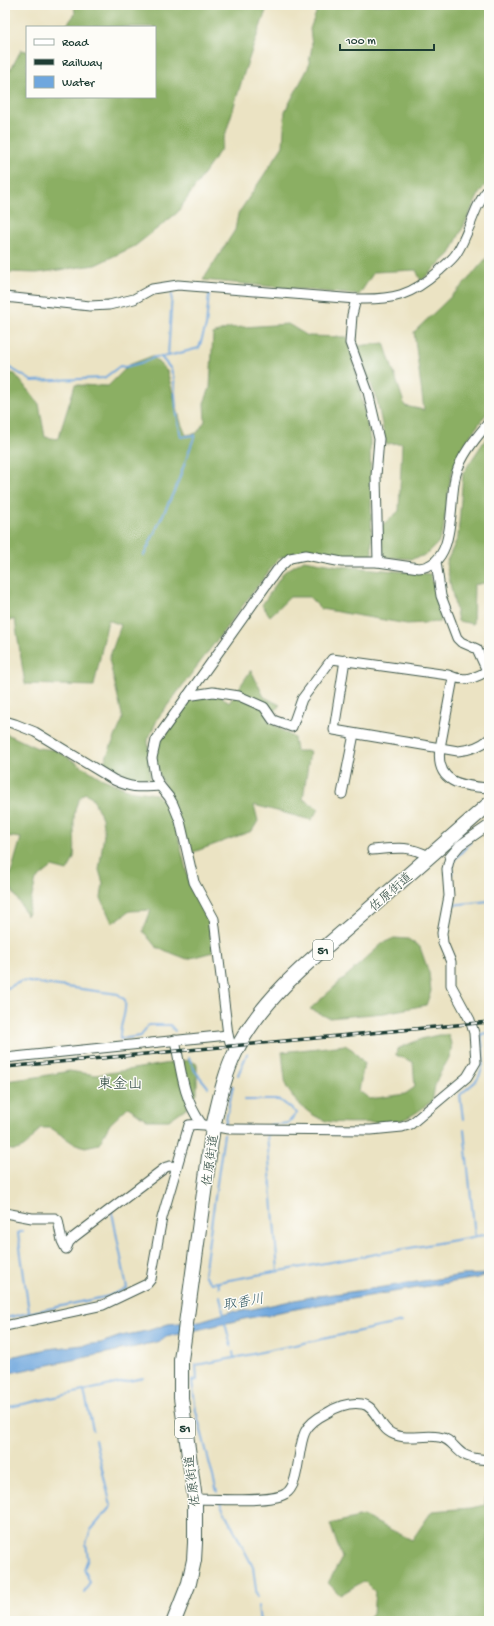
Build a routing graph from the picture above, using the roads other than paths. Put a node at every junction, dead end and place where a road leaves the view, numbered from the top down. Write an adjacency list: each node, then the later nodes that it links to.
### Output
1 (489, 188): 3 (street)
2 (5, 297): 3 (street)
3 (356, 299): 5 (street)
4 (489, 422): 6 (street)
5 (378, 562): 6 (street); 10 (street)
6 (436, 562): 8 (street)
7 (346, 660): 9 (street); 10 (street); 12 (street)
8 (488, 670): 9 (street)
9 (453, 678): 14 (street)
10 (187, 696): 15 (street)
11 (5, 721): 15 (street)
12 (354, 734): 14 (street); 17 (street)
13 (489, 739): 14 (street)
14 (440, 748): 16 (street)
15 (160, 786): 22 (street)
16 (489, 788)
17 (342, 794)
18 (489, 804): 21 (highway, 佐原街道 / 51)
19 (489, 825): 26 (street)
20 (372, 850): 21 (street)
21 (429, 856): 24 (highway, 佐原街道 / 51)
22 (228, 1035): 23 (street); 24 (street)
23 (175, 1040): 25 (street); 26 (street)
24 (236, 1051): 26 (highway, 佐原街道 / 51)
25 (5, 1058)
26 (207, 1125): 27 (street); 31 (highway, 佐原街道 / 51)
27 (177, 1167): 28 (street); 29 (street)
28 (5, 1213)
29 (5, 1326)
30 (489, 1460): 31 (street)
31 (195, 1499): 32 (highway, 佐原街道 / 51)
32 (174, 1621)

